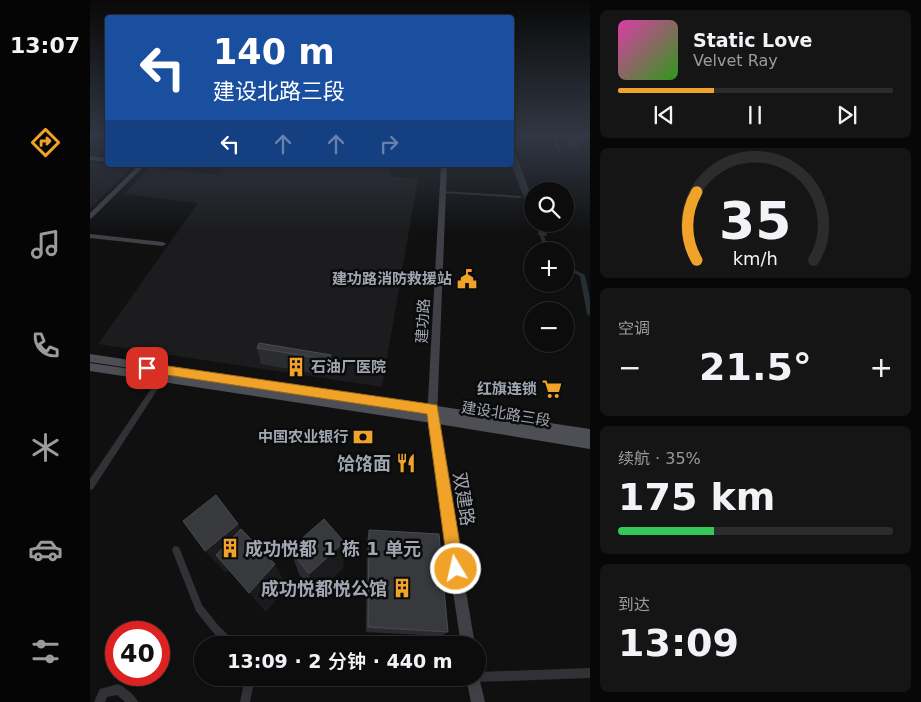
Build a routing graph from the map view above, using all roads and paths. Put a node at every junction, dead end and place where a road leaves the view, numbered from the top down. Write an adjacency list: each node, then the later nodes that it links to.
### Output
1 (139, 168): 7 (street)
2 (444, 168): 5 (street, 建功路)
3 (519, 168): 4 (street)
4 (524, 182)
5 (443, 192): 6 (street); 15 (street, 建功路)
6 (520, 197)
7 (90, 218)
8 (544, 232): 9 (street)
9 (539, 234)
10 (90, 236): 11 (street)
11 (163, 244)
12 (90, 358): 14 (main road, 建设北路三段)
13 (90, 366): 14 (main road, 建设北路三段)
14 (164, 374): 15 (main road, 建设北路三段); 18 (street)
15 (432, 413): 16 (main road, 建设北路三段); 17 (main road, 建设北路三段); 21 (street, 双建路)
16 (590, 434)
17 (590, 444)
18 (90, 486)
19 (176, 550): 20 (street)
20 (223, 636)
21 (467, 636)
22 (590, 673): 23 (street)
23 (486, 677)
24 (248, 686): 28 (street)
25 (475, 686): 29 (street)
26 (99, 702): 27 (street)
27 (133, 702)
28 (245, 702)
29 (478, 702)

